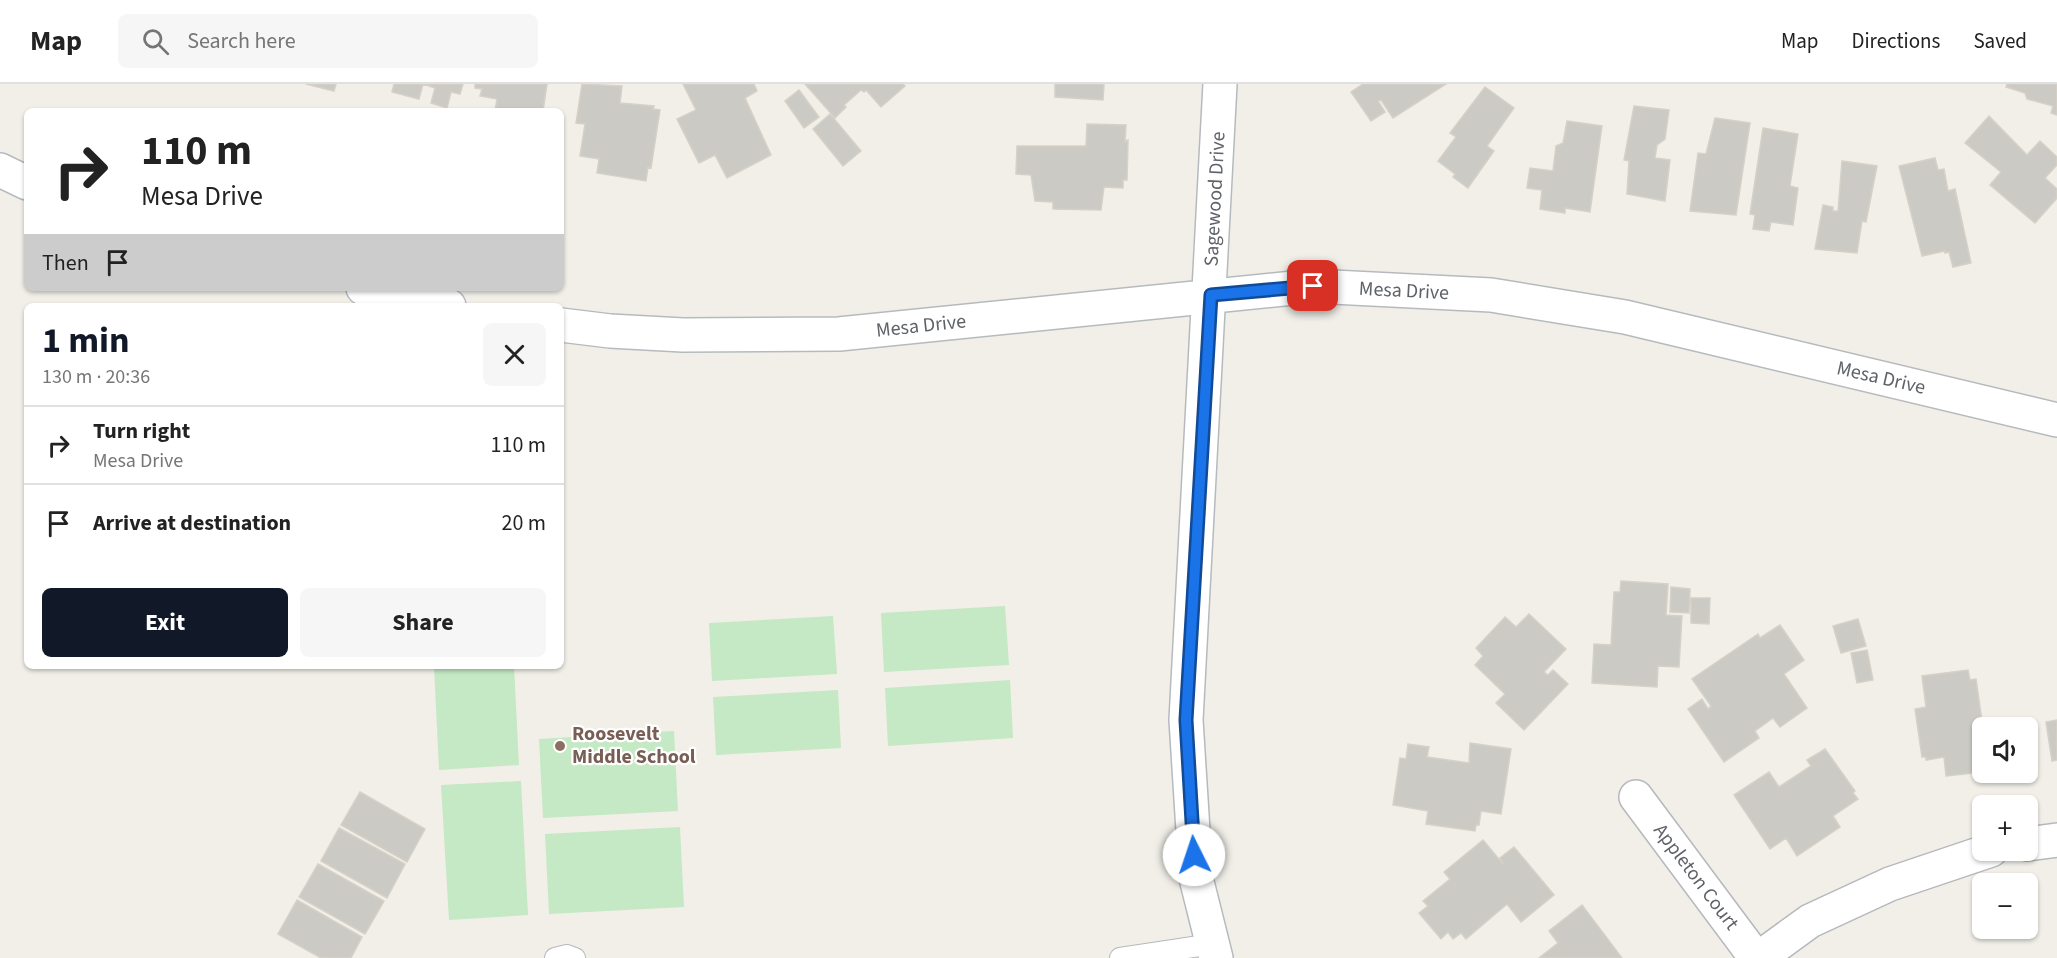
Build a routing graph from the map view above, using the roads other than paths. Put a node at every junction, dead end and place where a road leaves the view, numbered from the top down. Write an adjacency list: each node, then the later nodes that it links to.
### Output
1 (1220, 84): 5 (main road, Sagewood Drive)
2 (0, 170): 3 (main road)
3 (24, 182)
4 (377, 291): 6 (main road)
5 (1211, 295): 7 (main road, Mesa Drive); 8 (main road, Mesa Drive); 13 (main road, Sagewood Drive)
6 (435, 303)
7 (564, 325)
8 (2057, 420)
9 (1636, 796): 17 (main road, Appleton Court)
10 (2057, 840): 11 (main road)
11 (2038, 843)
12 (1972, 856): 17 (main road)
13 (1214, 951): 16 (lane)
14 (555, 958): 15 (lane)
15 (575, 958)
16 (1120, 958)
17 (1757, 958)

